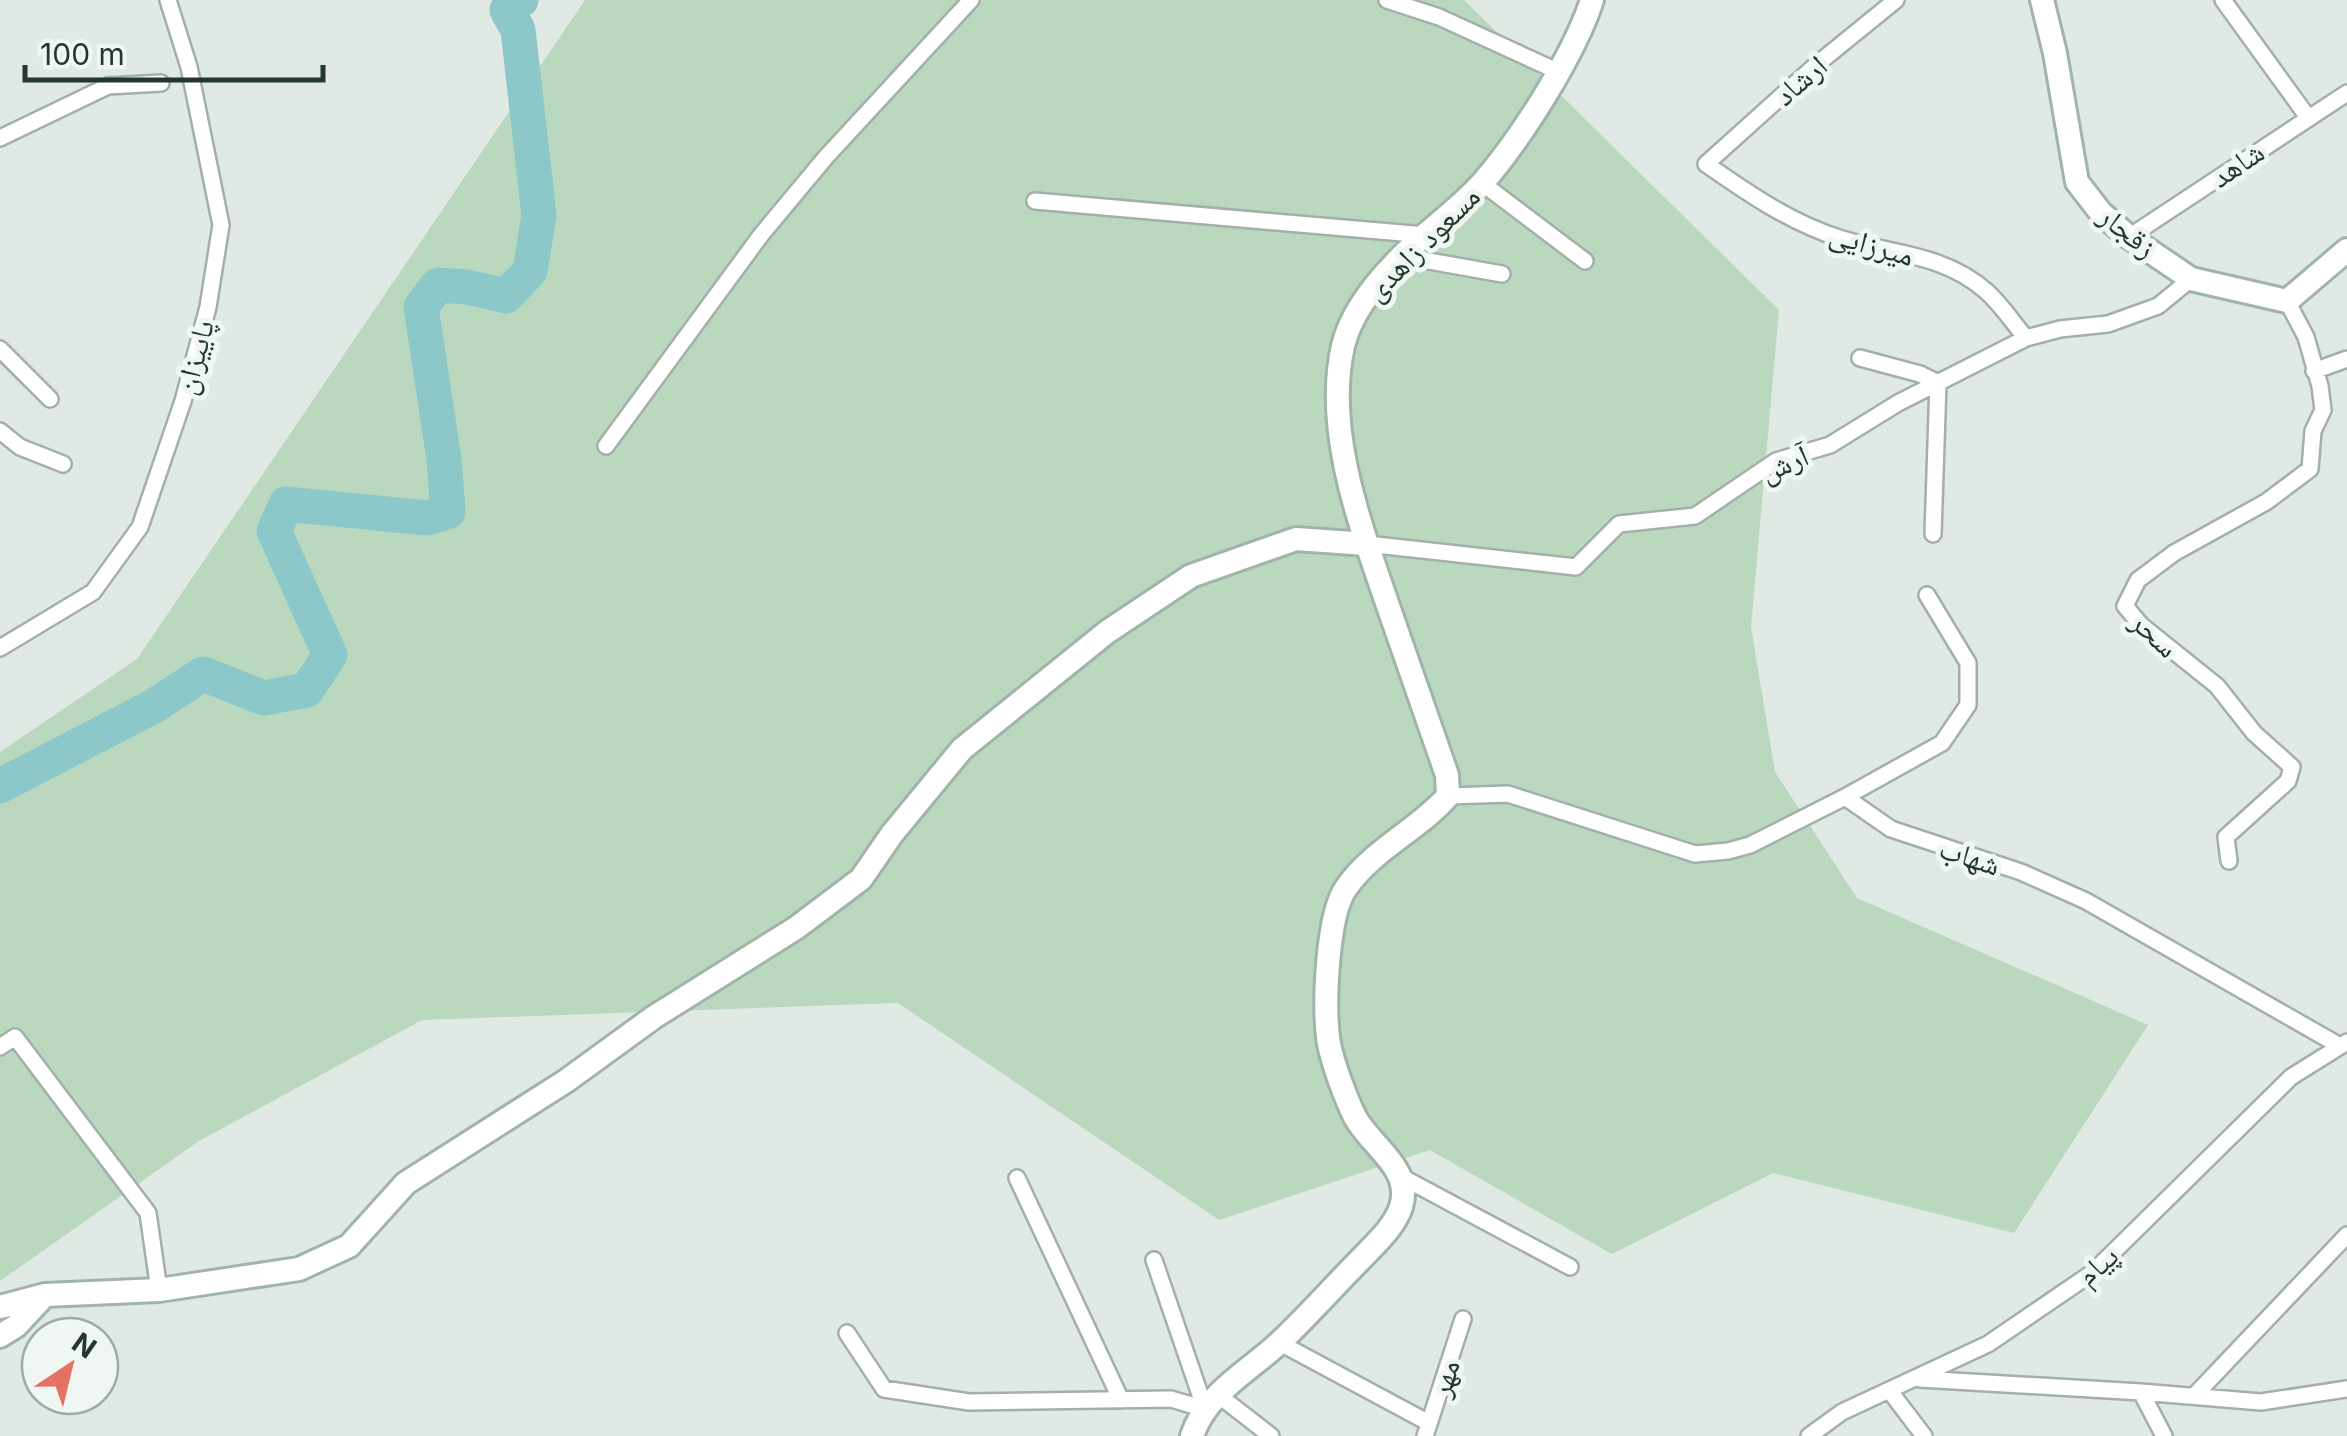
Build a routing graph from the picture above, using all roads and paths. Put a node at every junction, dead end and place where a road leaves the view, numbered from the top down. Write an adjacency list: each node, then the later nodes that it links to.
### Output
1 (168, 0): 37 (street, پاییزان)
2 (971, 0): 32 (street)
3 (1387, 0): 8 (street)
4 (1592, 0): 8 (street, مسعود زاهدی)
5 (1896, 0): 13 (street, ارشاد)
6 (2042, 0): 17 (street, زقجار)
7 (2223, 0): 11 (street)
8 (1557, 71): 14 (street, مسعود زاهدی)
9 (161, 83): 12 (street)
10 (2347, 93): 11 (street, شاهد)
11 (2307, 116): 17 (street, شاهد)
12 (0, 138)
13 (1706, 164): 24 (street, میرزایی)
14 (1482, 183): 16 (street, مسعود زاهدی); 20 (street)
15 (1035, 201): 16 (street)
16 (1425, 235): 19 (street, مسعود زاهدی)
17 (2129, 237): 22 (street, زقجار)
18 (2347, 250): 23 (street)
19 (1401, 256): 21 (street); 35 (street, مسعود زاهدی)
20 (1585, 261)
21 (1502, 274)
22 (2191, 279): 23 (street, زقجار); 24 (street, آرش)
23 (2292, 309): 28 (street, سحر)
24 (2026, 338): 29 (street, آرش)
25 (0, 349): 30 (street)
26 (1860, 358): 29 (street)
27 (2347, 359): 28 (street)
28 (2314, 371): 40 (street, سحر)
29 (1938, 383): 34 (street); 35 (street, آرش)
30 (50, 399)
31 (0, 432): 33 (street)
32 (606, 446)
33 (62, 464)
34 (1933, 534)
35 (1367, 544): 38 (street, مسعود زاهدی); 48 (street)
36 (1926, 595): 39 (street)
37 (0, 648)
38 (1448, 796): 39 (street); 43 (street)
39 (1845, 797): 41 (street, شهاب)
40 (2229, 860)
41 (2344, 1044): 55 (street, پیام)
42 (0, 1047): 48 (street)
43 (1402, 1176): 47 (street); 54 (street)
44 (1017, 1178): 60 (street)
45 (2347, 1235): 59 (street)
46 (1154, 1260): 61 (street)
47 (1570, 1266)
48 (159, 1290): 49 (street)
49 (45, 1295): 50 (street); 53 (street)
50 (0, 1307)
51 (1463, 1319): 62 (street, مهر)
52 (847, 1333): 60 (street)
53 (0, 1336)
54 (1280, 1343): 61 (street); 62 (street)
55 (1914, 1378): 56 (street, پیام); 58 (street)
56 (1889, 1390): 65 (street, پیام); 66 (street)
57 (2347, 1390): 59 (street)
58 (2141, 1392): 59 (street); 67 (street)
59 (2194, 1396)
60 (1122, 1400): 61 (street)
61 (1211, 1402): 63 (street); 64 (street)
62 (1427, 1429)
63 (1192, 1436)
64 (1271, 1436)
65 (1809, 1436)
66 (1924, 1436)
67 (2164, 1436)

